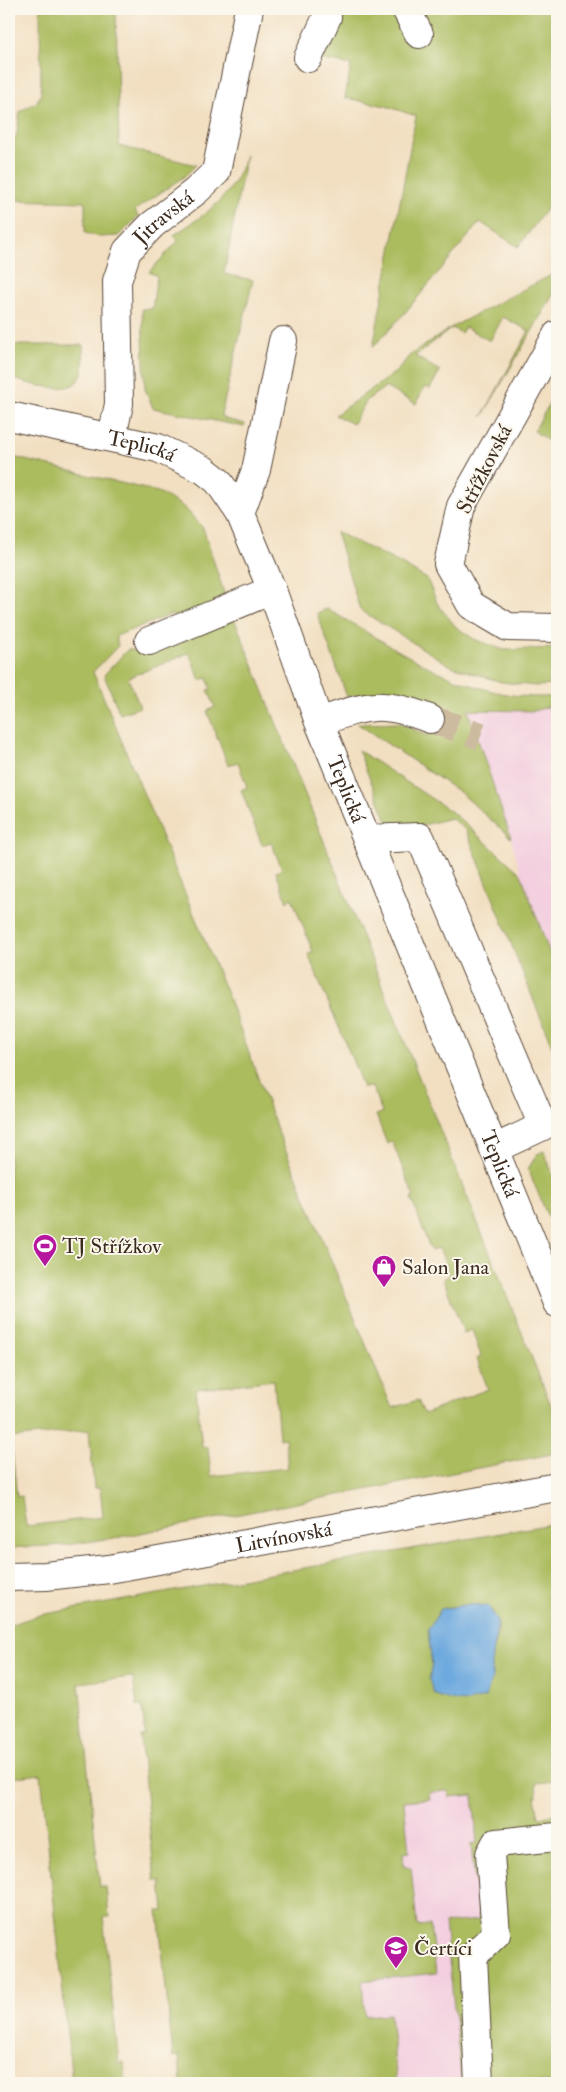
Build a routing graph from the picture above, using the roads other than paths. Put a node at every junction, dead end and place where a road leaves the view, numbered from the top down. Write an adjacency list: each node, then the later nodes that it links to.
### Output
1 (249, 9): 9 (street, Jitravská)
2 (327, 9): 5 (street)
3 (406, 9): 4 (street)
4 (419, 34)
5 (308, 58)
6 (557, 335): 12 (street, Střížkovská)
7 (283, 341): 10 (street)
8 (9, 416): 9 (street, Teplická)
9 (112, 437): 10 (street, Teplická)
10 (240, 513): 11 (street, Teplická)
11 (272, 590): 13 (street); 15 (street, Teplická)
12 (557, 628)
13 (149, 641)
14 (430, 719): 15 (street)
15 (319, 722): 16 (street, Teplická)
16 (367, 839): 17 (street, Teplická); 17 (street)
17 (494, 1149): 18 (street, Teplická)
18 (557, 1304)
19 (557, 1486): 20 (street, Litvínovská)
20 (9, 1577)
21 (557, 1837): 22 (street)
22 (479, 2083)

